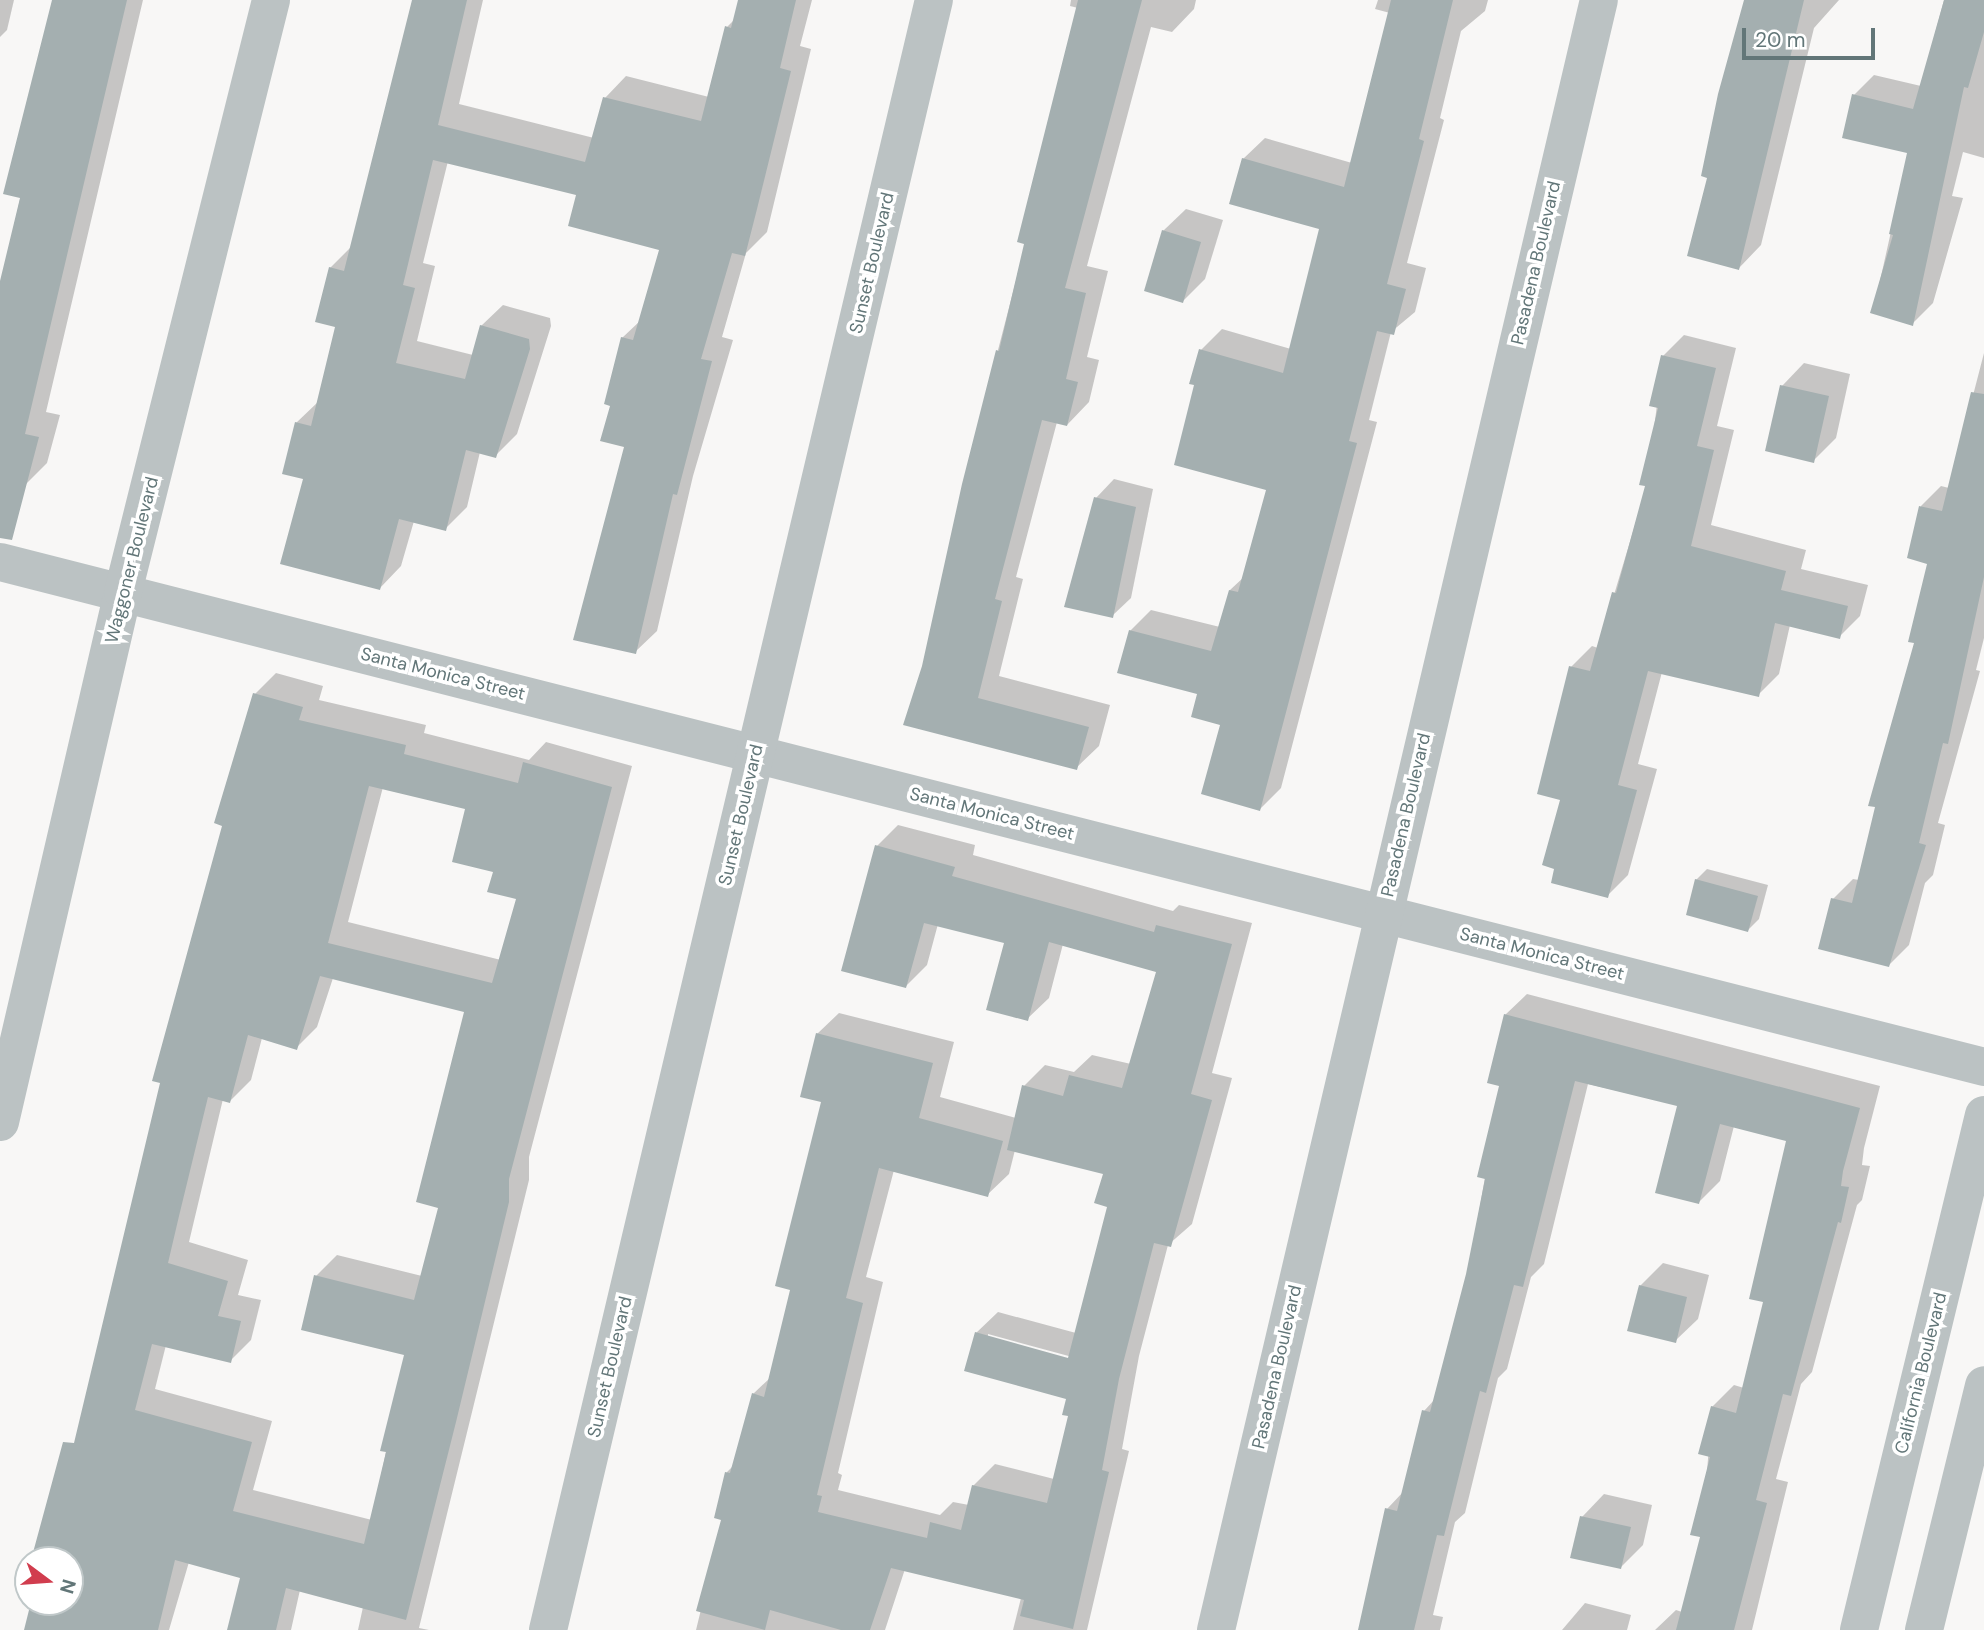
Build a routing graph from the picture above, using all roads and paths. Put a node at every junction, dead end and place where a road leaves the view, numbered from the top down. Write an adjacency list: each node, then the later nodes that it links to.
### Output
1 (271, 0): 5 (street, Waggoner Boulevard)
2 (934, 0): 6 (street, Sunset Boulevard)
3 (1599, 0): 7 (street, Pasadena Boulevard)
4 (0, 562): 5 (street, Santa Monica Street)
5 (123, 592): 6 (street, Santa Monica Street); 10 (street, Waggoner Boulevard)
6 (756, 753): 7 (street, Santa Monica Street); 12 (street, Sunset Boulevard)
7 (1382, 913): 8 (street, Santa Monica Street); 13 (street, Pasadena Boulevard)
8 (1984, 1068)
9 (1984, 1115): 14 (street, California Boulevard)
10 (0, 1122)
11 (1984, 1385): 15 (street)
12 (548, 1630)
13 (1216, 1630)
14 (1858, 1630)
15 (1924, 1630)

